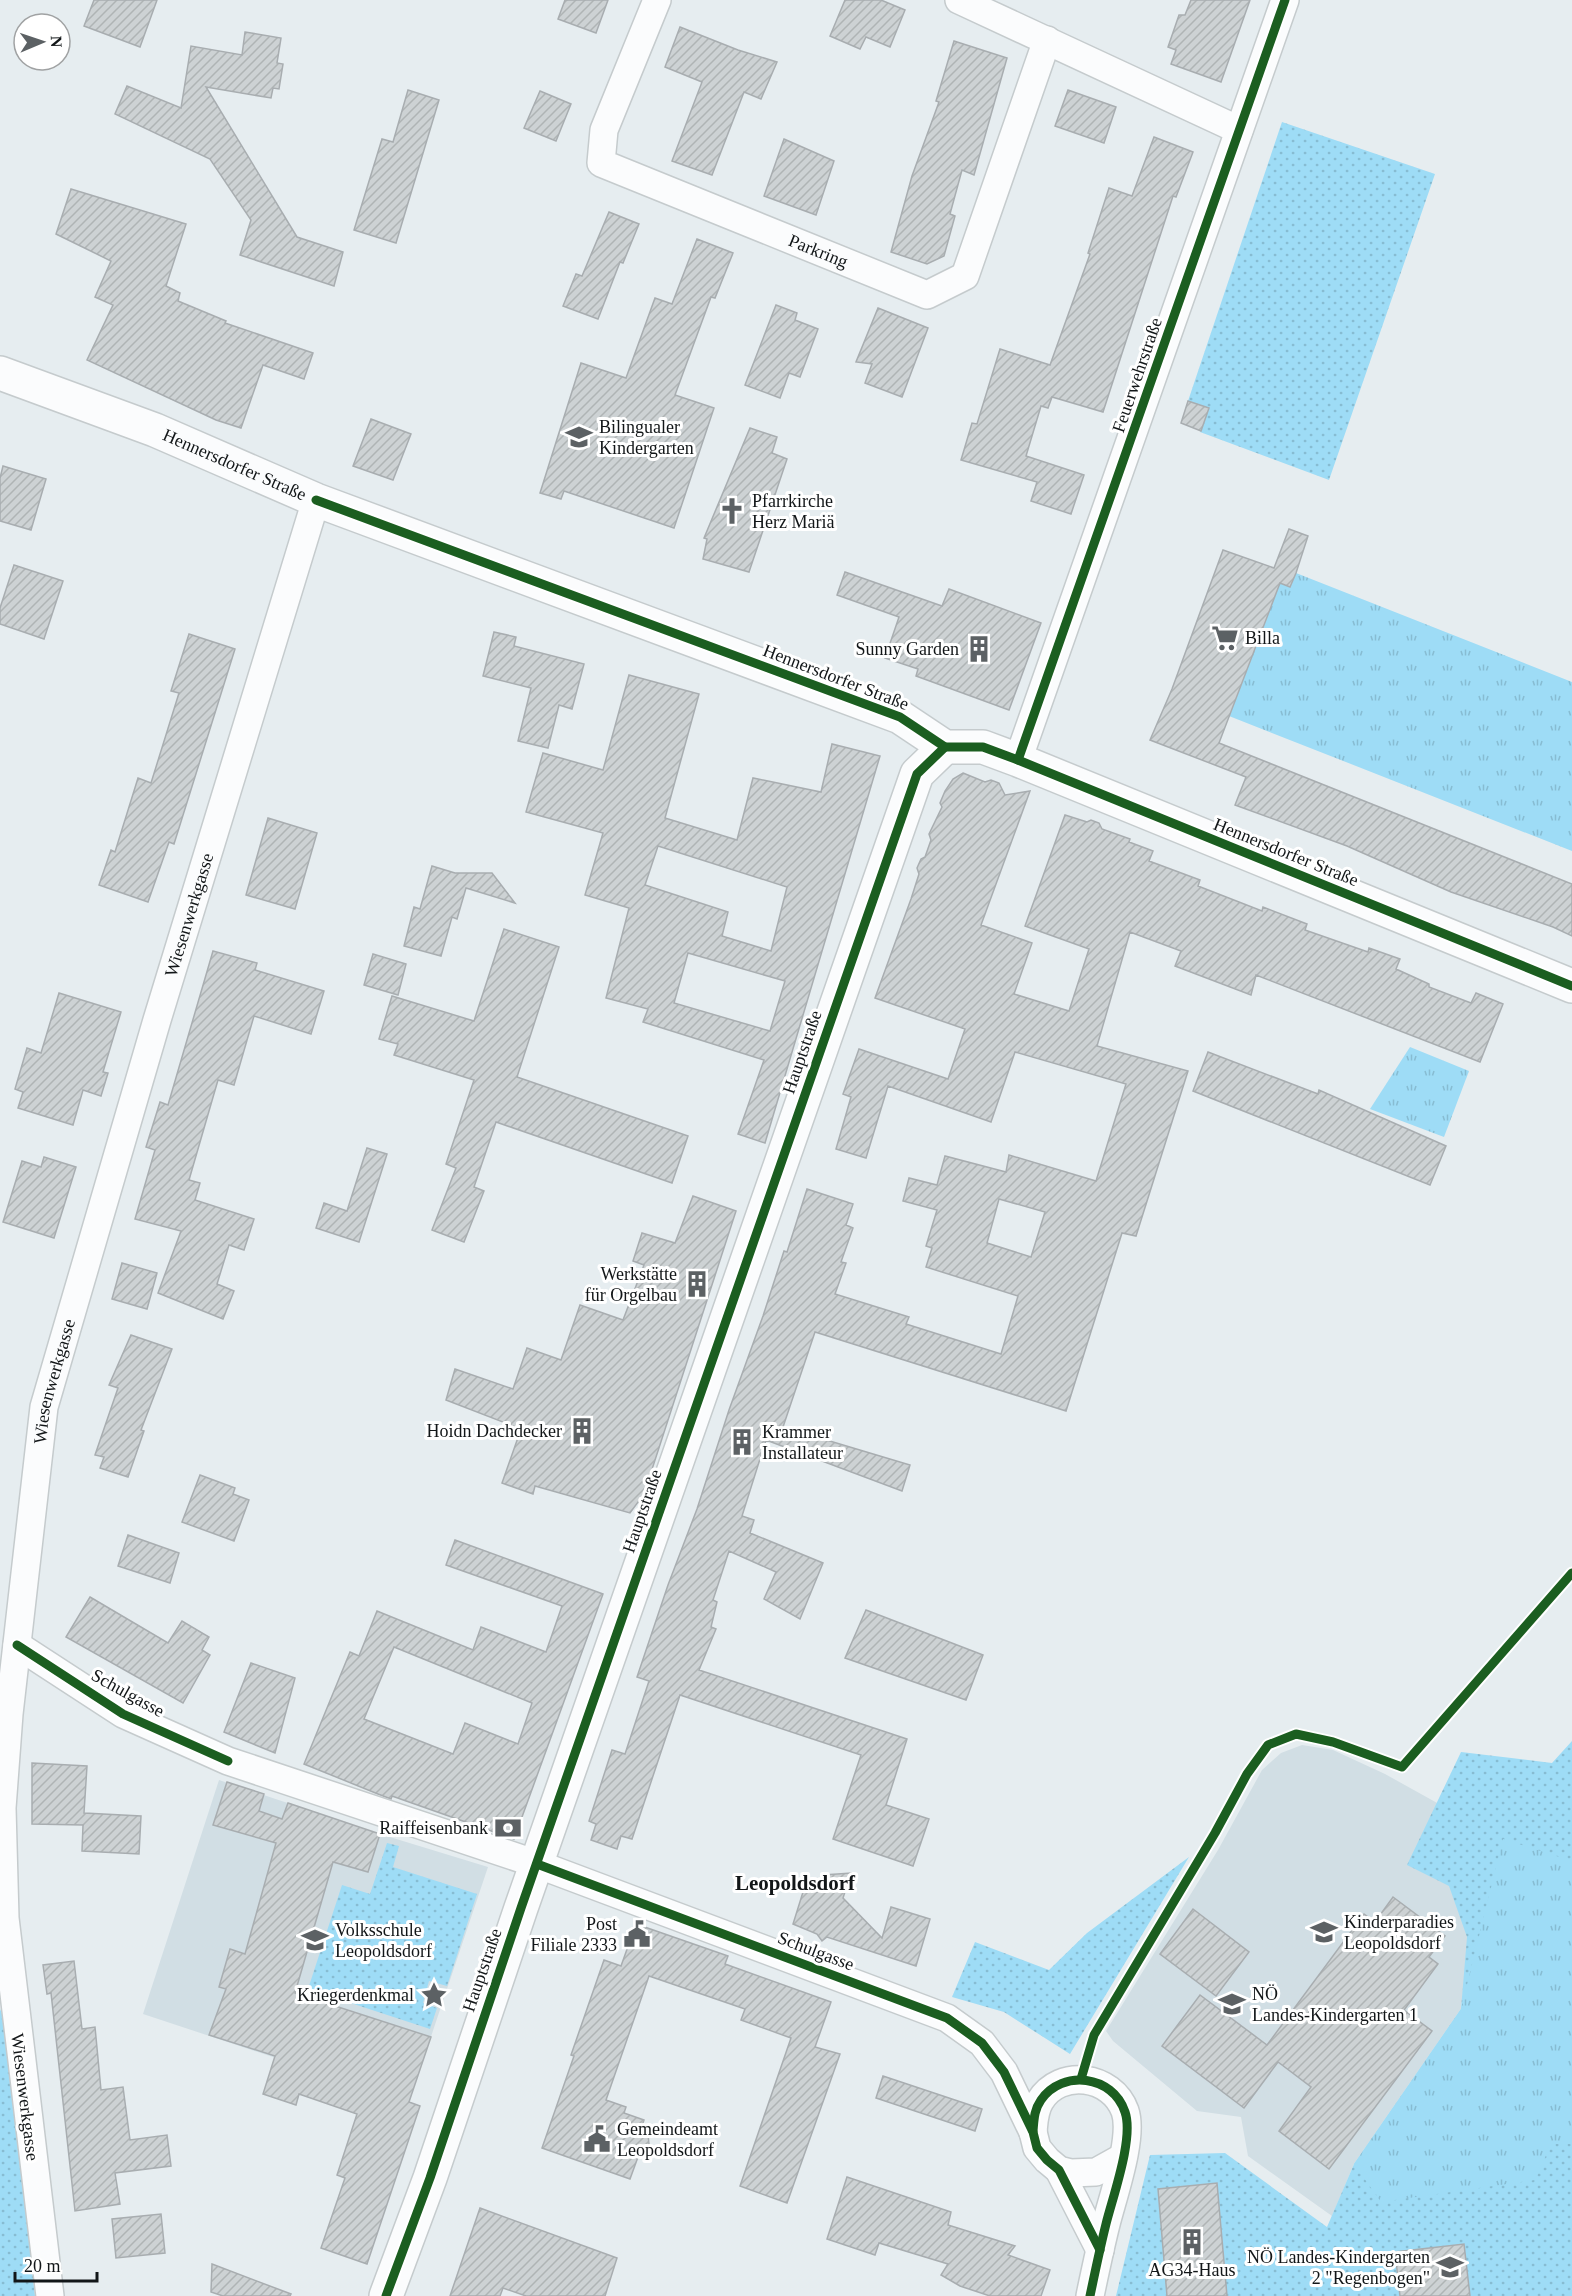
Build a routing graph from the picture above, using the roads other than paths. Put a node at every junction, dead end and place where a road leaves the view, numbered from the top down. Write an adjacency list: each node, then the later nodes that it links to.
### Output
1 (657, 0): 4 (street, Parkring)
2 (959, 0): 4 (street)
3 (1285, 0): 5 (street, Feuerwehrstraße)
4 (1047, 40): 5 (street)
5 (1239, 130): 9 (street, Feuerwehrstraße)
6 (0, 373): 7 (street, Hennersdorfer Straße)
7 (316, 500): 8 (street, Hennersdorfer Straße); 11 (street, Wiesenwerkgasse)
8 (945, 747): 9 (street, Hennersdorfer Straße); 12 (street, Hauptstraße)
9 (1018, 760): 10 (street, Hennersdorfer Straße)
10 (1572, 986)
11 (17, 1645): 12 (street, Schulgasse); 17 (street, Wiesenwerkgasse)
12 (537, 1864): 13 (street, Schulgasse); 18 (street, Hauptstraße)
13 (1033, 2133): 14 (street); 15 (street, Schulgasse)
14 (1123, 2157): 15 (street); 16 (street)
15 (1059, 2170): 16 (street, Schulgasse)
16 (1100, 2250): 19 (street)
17 (50, 2296)
18 (386, 2296)
19 (1090, 2296)

